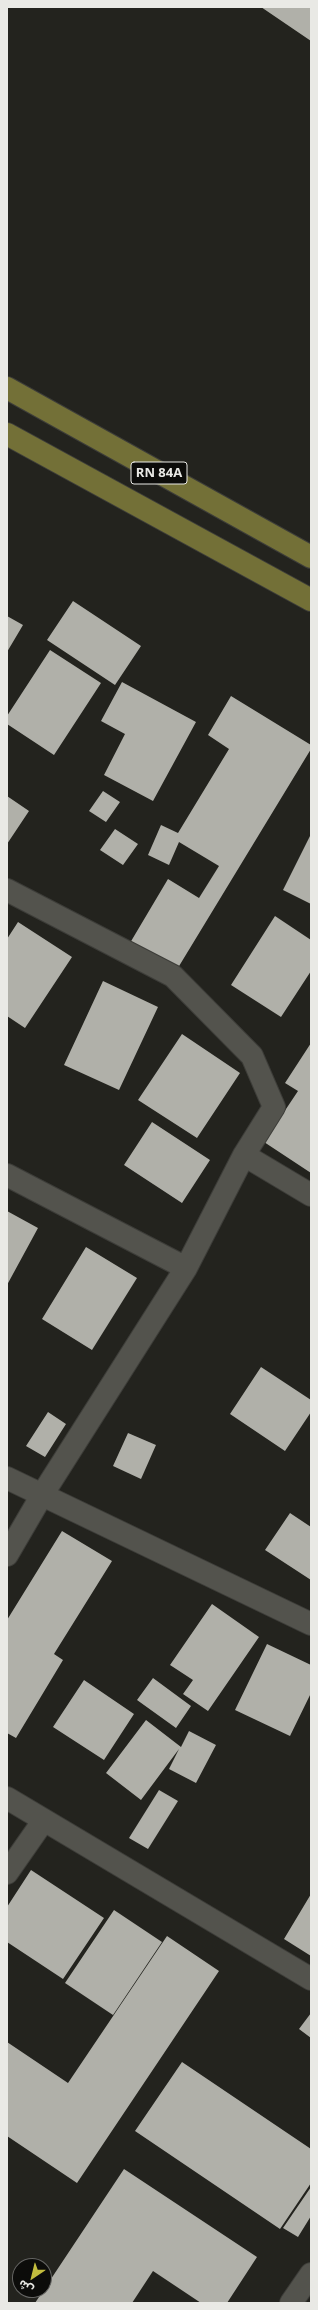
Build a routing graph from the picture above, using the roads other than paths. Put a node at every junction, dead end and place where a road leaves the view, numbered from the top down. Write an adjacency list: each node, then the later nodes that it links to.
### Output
1 (7, 388): 3 (main road, RN 84A)
2 (7, 434): 4 (main road, RN 84A)
3 (311, 557)
4 (311, 600)
5 (7, 890): 6 (street)
6 (244, 1155): 8 (street); 9 (street)
7 (7, 1175): 9 (street)
8 (311, 1195)
9 (186, 1268): 11 (street)
10 (7, 1478): 11 (street)
11 (42, 1495): 12 (street); 13 (street)
12 (7, 1555)
13 (311, 1624)
14 (7, 1798): 15 (street)
15 (44, 1820): 16 (street); 17 (street)
16 (7, 1873)
17 (311, 1979)
18 (311, 2274): 19 (street)
19 (291, 2303)

